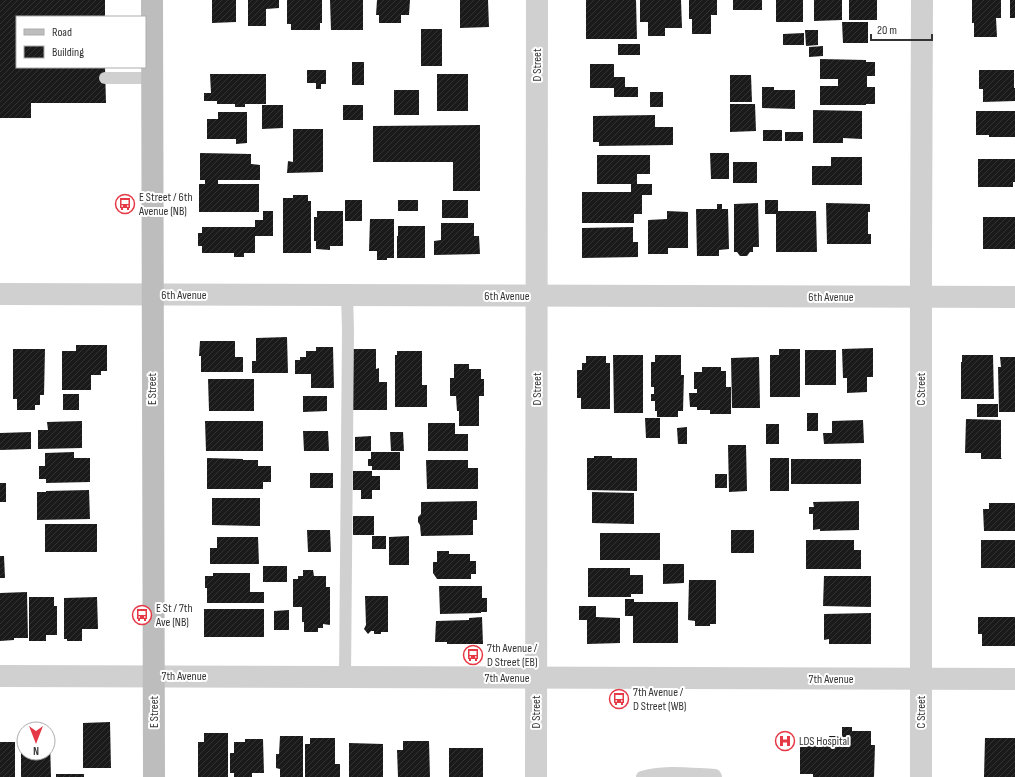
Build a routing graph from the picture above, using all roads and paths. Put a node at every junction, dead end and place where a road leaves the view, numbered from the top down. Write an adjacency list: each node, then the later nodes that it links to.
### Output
1 (152, 0): 5 (street, E Street)
2 (537, 0): 9 (street, D Street)
3 (922, 0): 10 (street, C Street)
4 (105, 78): 5 (lane)
5 (152, 78): 7 (street, E Street)
6 (0, 294): 7 (street, 6th Avenue)
7 (152, 295): 8 (street, 6th Avenue); 13 (street, E Street)
8 (347, 295): 9 (street, 6th Avenue); 14 (lane)
9 (537, 296): 10 (street, 6th Avenue); 15 (street, D Street)
10 (921, 297): 11 (street, 6th Avenue); 16 (street, C Street)
11 (1015, 297)
12 (0, 676): 13 (street, 7th Avenue)
13 (154, 676): 14 (street, 7th Avenue); 18 (street, E Street)
14 (345, 677): 15 (street, 7th Avenue)
15 (537, 678): 16 (street, 7th Avenue); 19 (street, D Street)
16 (921, 679): 17 (street, 7th Avenue); 22 (street, C Street)
17 (1015, 679)
18 (154, 777)
19 (536, 777)
20 (642, 777): 21 (lane)
21 (716, 777)
22 (921, 777)

